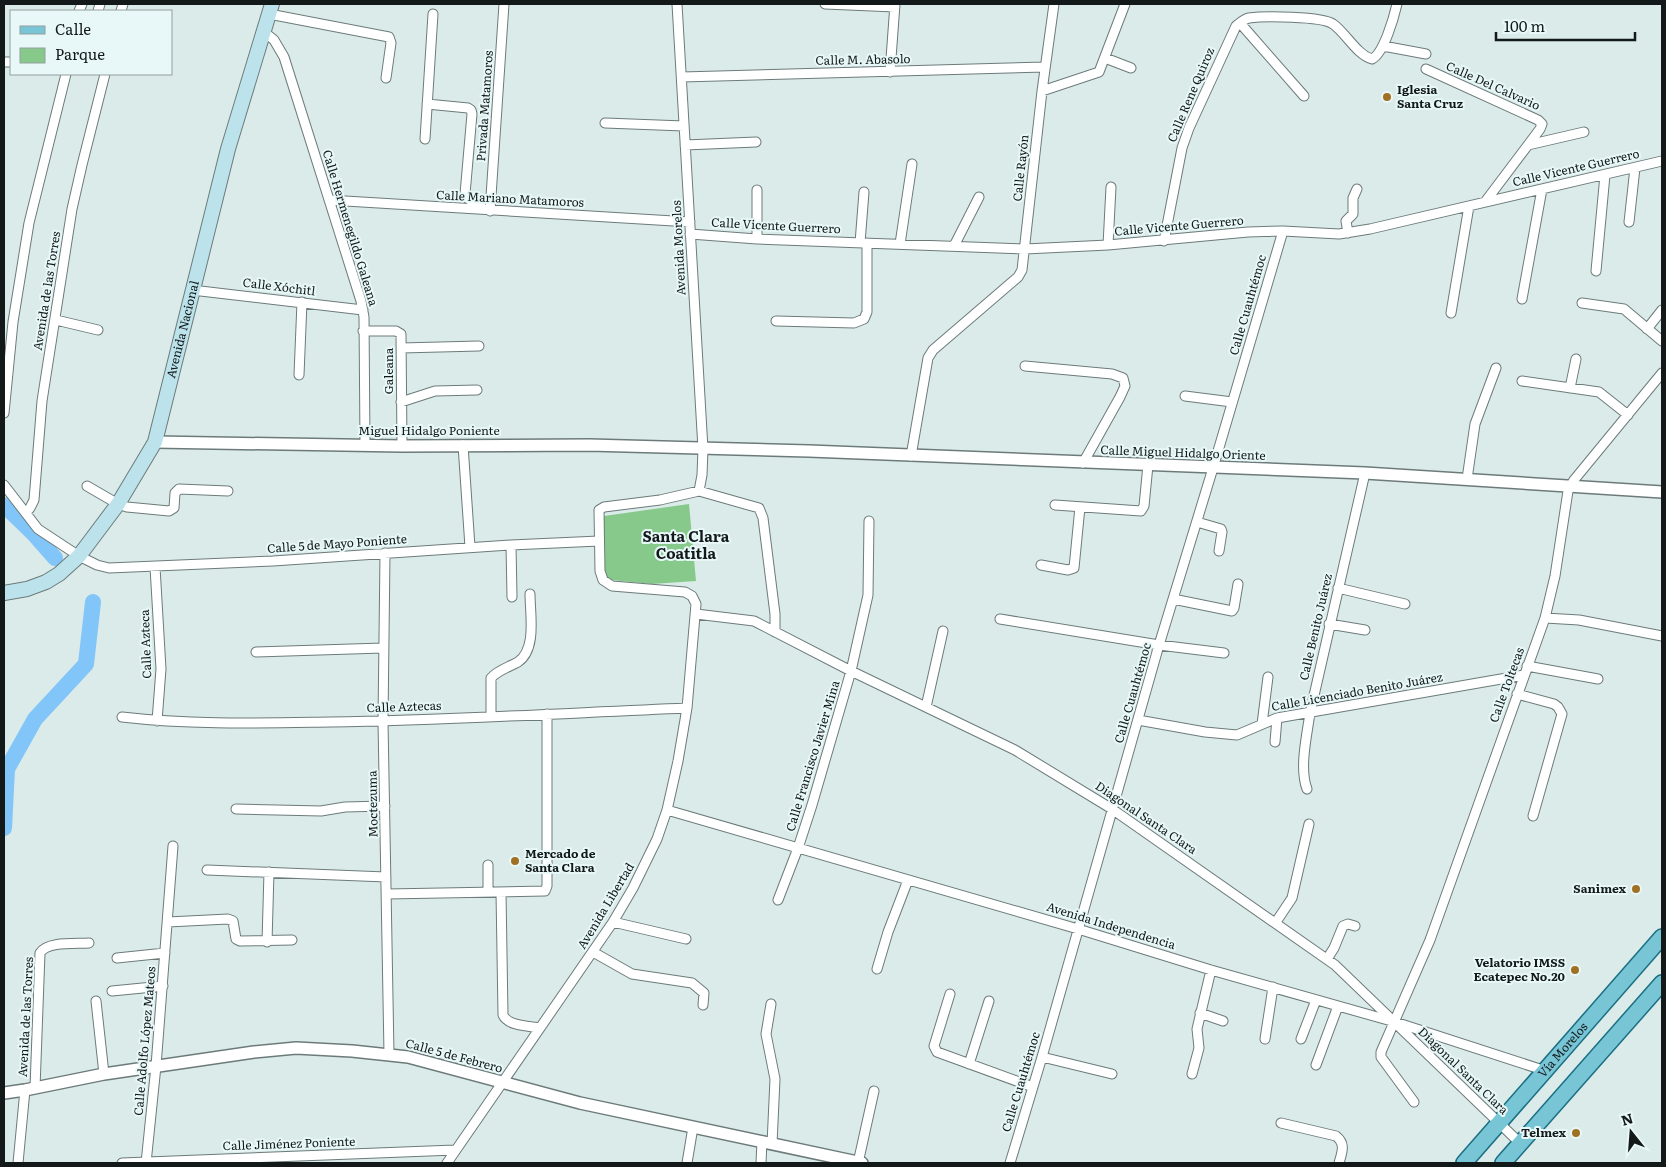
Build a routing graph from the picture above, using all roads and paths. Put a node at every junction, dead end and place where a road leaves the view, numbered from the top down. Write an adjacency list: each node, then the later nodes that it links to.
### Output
1 (504, 4): 46 (street, Privada Matamoros)
2 (677, 4): 21 (street, Avenida Morelos)
3 (824, 4): 7 (street)
4 (1054, 4): 15 (street, Calle Rayón)
5 (1125, 4): 14 (street)
6 (1398, 4): 12 (street)
7 (895, 6): 18 (street)
8 (270, 9): 11 (main road, Avenida Nacional); 22 (street)
9 (433, 14): 25 (street)
10 (1240, 23): 12 (street); 24 (street); 53 (street, Calle Rene Quiroz)
11 (263, 31): 43 (street, Calle Hermenegildo Galeana); 60 (main road, Avenida Nacional)
12 (1382, 46): 13 (street)
13 (1426, 54)
14 (1105, 58): 16 (street); 23 (street)
15 (1045, 67): 18 (street, Calle M. Abasolo); 23 (street, Calle Rayón)
16 (1131, 68)
17 (1426, 70): 32 (street, Calle Del Calvario)
18 (890, 72): 21 (street, Calle M. Abasolo)
19 (66, 75): 86 (street)
20 (105, 75): 67 (street, Avenida de las Torres)
21 (682, 77): 27 (street, Avenida Morelos)
22 (386, 78)
23 (1042, 91): 58 (street, Calle Rayón)
24 (1304, 96)
25 (427, 104): 29 (street); 46 (street)
26 (605, 123): 27 (street)
27 (684, 126): 31 (street, Avenida Morelos)
28 (1584, 132): 32 (street)
29 (425, 139)
30 (756, 142): 31 (street)
31 (685, 145): 47 (street, Avenida Morelos)
32 (1528, 145): 44 (street, Calle Del Calvario)
33 (1662, 161): 35 (street, Calle Vicente Guerrero)
34 (912, 164): 55 (street)
35 (1635, 168): 36 (street, Calle Vicente Guerrero); 48 (street)
36 (1605, 175): 38 (street, Calle Vicente Guerrero); 59 (street)
37 (1111, 187): 56 (street)
38 (1542, 188): 44 (street, Calle Vicente Guerrero); 61 (street)
39 (1357, 189): 50 (street)
40 (757, 190): 52 (street)
41 (864, 192): 54 (street)
42 (979, 197): 57 (street)
43 (329, 200): 46 (street, Calle Mariano Matamoros); 64 (street, Calle Hermenegildo Galeana)
44 (1485, 202): 45 (street, Calle Vicente Guerrero)
45 (1469, 206): 50 (street, Calle Vicente Guerrero); 66 (street)
46 (488, 210): 47 (street, Calle Mariano Matamoros)
47 (690, 222): 51 (street, Avenida Morelos)
48 (1629, 222)
49 (1282, 231): 50 (street, Calle Vicente Guerrero); 53 (street, Calle Vicente Guerrero); 85 (street, Calle Cuauhtémoc)
50 (1348, 233)
51 (690, 234): 52 (street, Calle Vicente Guerrero); 92 (street, Avenida Morelos)
52 (757, 239): 54 (street, Calle Vicente Guerrero)
53 (1164, 240): 56 (street, Calle Vicente Guerrero)
54 (864, 243): 55 (street, Calle Vicente Guerrero); 68 (street)
55 (900, 244): 57 (street, Calle Vicente Guerrero)
56 (1108, 245): 58 (street, Calle Vicente Guerrero)
57 (954, 246): 58 (street, Calle Vicente Guerrero)
58 (1025, 249): 93 (street, Calle Rayón)
59 (1596, 271)
60 (192, 290): 62 (street, Calle Xóchitl); 88 (main road, Avenida Nacional)
61 (1522, 299)
62 (302, 302): 64 (street, Calle Xóchitl); 79 (street)
63 (1582, 303): 69 (street)
64 (363, 310): 71 (street, Calle Hermenegildo Galeana)
65 (1662, 310): 69 (street)
66 (1451, 313)
67 (56, 320): 70 (street); 108 (street, Avenida de las Torres)
68 (776, 321)
69 (1647, 329): 72 (street)
70 (98, 330)
71 (363, 331): 74 (street, Galeana); 89 (street, Calle Hermenegildo Galeana)
72 (1662, 342)
73 (478, 346): 74 (street)
74 (401, 348): 84 (street, Galeana)
75 (1576, 359): 81 (street)
76 (1025, 366): 94 (street)
77 (1496, 368): 98 (street)
78 (1662, 373): 87 (street, Calle Toltecas)
79 (299, 375)
80 (1522, 381): 81 (street)
81 (1570, 388): 87 (street)
82 (477, 390): 84 (street)
83 (1185, 396): 85 (street)
84 (401, 402): 91 (street, Galeana)
85 (1232, 402): 96 (street, Calle Cuauhtémoc)
86 (4, 413)
87 (1628, 415): 101 (street, Calle Toltecas)
88 (155, 442): 89 (street, Miguel Hidalgo Poniente); 105 (main road, Avenida Nacional)
89 (365, 445): 91 (street, Miguel Hidalgo Poniente)
90 (463, 445): 91 (street, Miguel Hidalgo Poniente); 92 (street, Miguel Hidalgo Poniente); 113 (street)
91 (402, 446)
92 (703, 449): 93 (street, Calle Miguel Hidalgo Oriente); 103 (street, Avenida Morelos)
93 (911, 456): 94 (street, Calle Miguel Hidalgo Oriente)
94 (1082, 463): 95 (street, Calle Miguel Hidalgo Oriente)
95 (1148, 465): 96 (street, Calle Miguel Hidalgo Oriente); 107 (street)
96 (1214, 468): 97 (street, Calle Miguel Hidalgo Oriente); 110 (street, Calle Cuauhtémoc)
97 (1365, 473): 98 (street, Calle Miguel Hidalgo Oriente); 120 (street, Calle Benito Juárez)
98 (1467, 479): 101 (street, Calle Miguel Hidalgo Oriente)
99 (4, 485): 108 (street)
100 (87, 486): 105 (street)
101 (1570, 486): 104 (street, Calle Miguel Hidalgo Oriente); 127 (street, Calle Toltecas)
102 (228, 491): 105 (street)
103 (699, 491): 111 (street); 132 (street)
104 (1662, 492)
105 (118, 504): 116 (main road, Avenida Nacional)
106 (1055, 505): 107 (street)
107 (1080, 507): 117 (street)
108 (26, 512): 116 (street)
109 (869, 521): 138 (street, Calle Francisco Javier Mina)
110 (1197, 522): 114 (street); 124 (street, Calle Cuauhtémoc)
111 (599, 541): 112 (street, Calle 5 de Mayo Poniente); 126 (street, Avenida Libertad)
112 (511, 544): 113 (street, Calle 5 de Mayo Poniente); 123 (street)
113 (470, 547): 115 (street, Calle 5 de Mayo Poniente)
114 (1219, 551)
115 (385, 553): 118 (street, Calle 5 de Mayo Poniente); 135 (street, Moctezuma)
116 (79, 556): 118 (street, Calle 5 de Mayo Poniente); 121 (main road, Avenida Nacional)
117 (1041, 564)
118 (155, 567): 151 (street, Calle Azteca)
119 (1238, 584): 124 (street)
120 (1338, 588): 125 (street); 129 (street, Calle Benito Juárez)
121 (4, 593)
122 (530, 594): 147 (street)
123 (512, 597)
124 (1174, 599): 134 (street, Calle Cuauhtémoc)
125 (1405, 604)
126 (696, 614): 132 (street, Diagonal Santa Clara); 144 (street, Avenida Libertad)
127 (1545, 618): 133 (street); 139 (street, Calle Toltecas)
128 (1000, 619): 134 (street)
129 (1329, 624): 130 (street); 145 (street, Calle Benito Juárez)
130 (1365, 630)
131 (944, 631): 143 (street)
132 (775, 632): 138 (street, Diagonal Santa Clara)
133 (1662, 636)
134 (1160, 645): 137 (street); 150 (street, Calle Cuauhtémoc)
135 (383, 648): 136 (street); 152 (street, Moctezuma)
136 (256, 652)
137 (1224, 653)
138 (851, 671): 143 (street, Diagonal Santa Clara); 163 (street, Calle Francisco Javier Mina)
139 (1526, 671): 141 (street); 142 (street, Calle Toltecas); 145 (street, Calle Licenciado Benito Juárez)
140 (1268, 677): 153 (street)
141 (1598, 679)
142 (1517, 694): 160 (street); 202 (street, Calle Toltecas)
143 (926, 707): 158 (street, Diagonal Santa Clara)
144 (687, 708): 146 (street, Calle Aztecas); 159 (street, Avenida Libertad)
145 (1310, 713): 149 (street, Calle Licenciado Benito Juárez); 155 (street, Calle Benito Juárez)
146 (548, 714): 147 (street, Calle Aztecas); 170 (street)
147 (491, 716): 152 (street, Calle Aztecas)
148 (122, 717): 151 (street, Calle Aztecas)
149 (1277, 718): 153 (street, Calle Licenciado Benito Juárez); 154 (street)
150 (1138, 720): 153 (street, Calle Licenciado Benito Juárez); 158 (street, Calle Cuauhtémoc)
151 (157, 721): 152 (street, Calle Aztecas)
152 (384, 721): 156 (street, Moctezuma)
153 (1262, 724)
154 (1275, 742)
155 (1307, 789)
156 (386, 806): 157 (street); 167 (street, Moctezuma)
157 (236, 809)
158 (1112, 809): 175 (street, Diagonal Santa Clara); 177 (street, Calle Cuauhtémoc)
159 (667, 810): 163 (street, Avenida Independencia); 174 (street, Avenida Libertad)
160 (1533, 816)
161 (1309, 824): 175 (street)
162 (174, 846): 173 (street, Calle Adolfo López Mateos)
163 (798, 848): 168 (street, Avenida Independencia); 172 (street, Calle Francisco Javier Mina)
164 (488, 865): 169 (street)
165 (207, 870): 166 (street)
166 (269, 872): 167 (street); 181 (street)
167 (386, 877): 171 (street, Moctezuma)
168 (908, 880): 177 (street, Avenida Independencia); 187 (street)
169 (488, 892): 170 (street); 171 (street)
170 (501, 892): 203 (street)
171 (387, 894): 206 (street, Moctezuma)
172 (778, 900)
173 (168, 922): 181 (street); 184 (street, Calle Adolfo López Mateos)
174 (613, 922): 180 (street); 183 (street, Avenida Libertad)
175 (1276, 922): 186 (street, Diagonal Santa Clara)
176 (1355, 926): 186 (street)
177 (1078, 929): 188 (street, Avenida Independencia); 207 (street, Calle Cuauhtémoc)
178 (1662, 937): 211 (main road, Vía Morelos)
179 (292, 940): 181 (street)
180 (686, 940)
181 (267, 942)
182 (89, 943): 217 (street, Avenida de las Torres)
183 (593, 952): 198 (street); 203 (street, Avenida Libertad)
184 (165, 953): 185 (street); 190 (street, Calle Adolfo López Mateos)
185 (117, 958)
186 (1327, 959): 202 (street, Diagonal Santa Clara)
187 (877, 969)
188 (1210, 970): 191 (street, Avenida Independencia); 200 (street)
189 (1662, 983): 225 (main road)
190 (163, 986): 192 (street); 209 (street, Calle Adolfo López Mateos)
191 (1273, 987): 194 (street, Avenida Independencia); 204 (street)
192 (112, 991)
193 (950, 994): 208 (street)
194 (1316, 1000): 199 (street, Avenida Independencia); 205 (street)
195 (96, 1001): 212 (street)
196 (989, 1001): 208 (street)
197 (772, 1004): 224 (street)
198 (703, 1005)
199 (1338, 1006): 202 (street, Avenida Independencia); 210 (street)
200 (1200, 1014): 201 (street); 214 (street)
201 (1223, 1021)
202 (1395, 1022): 211 (street, Avenida Independencia); 220 (street, Calle Toltecas); 222 (street, Diagonal Santa Clara)
203 (540, 1028): 215 (street, Avenida Libertad)
204 (1265, 1039)
205 (1301, 1039)
206 (389, 1054): 209 (street, Calle 5 de Febrero); 215 (street, Calle 5 de Febrero)
207 (1042, 1057): 213 (street); 216 (street, Calle Cuauhtémoc)
208 (969, 1064): 216 (street)
209 (156, 1066): 212 (street, Calle 5 de Febrero); 230 (street, Calle Adolfo López Mateos)
210 (1316, 1066)
211 (1546, 1071): 222 (main road, Vía Morelos)
212 (104, 1074): 217 (street, Calle 5 de Febrero)
213 (1112, 1074)
214 (1192, 1074)
215 (502, 1083): 223 (street, Calle 5 de Febrero); 226 (street, Avenida Libertad)
216 (1033, 1087): 235 (street, Calle Cuauhtémoc)
217 (30, 1089): 219 (street, Calle 5 de Febrero); 228 (street, Avenida de las Torres)
218 (874, 1091): 234 (street)
219 (4, 1093)
220 (1414, 1102)
221 (1281, 1123): 236 (street)
222 (1500, 1123): 225 (street, Diagonal Santa Clara); 237 (main road, Vía Morelos)
223 (693, 1128): 224 (street, Calle 5 de Febrero); 232 (street)
224 (767, 1143): 233 (street); 234 (street, Calle 5 de Febrero)
225 (1520, 1144): 238 (main road)
226 (456, 1150): 227 (street, Calle Jiménez Poniente); 231 (street, Avenida Libertad)
227 (240, 1161): 230 (street, Calle Jiménez Poniente)
228 (18, 1163)
229 (122, 1163): 230 (street, Calle Jiménez Poniente)
230 (147, 1163)
231 (447, 1163)
232 (687, 1163)
233 (761, 1163)
234 (860, 1163)
235 (1010, 1163)
236 (1339, 1163)
237 (1464, 1163)
238 (1503, 1163)

